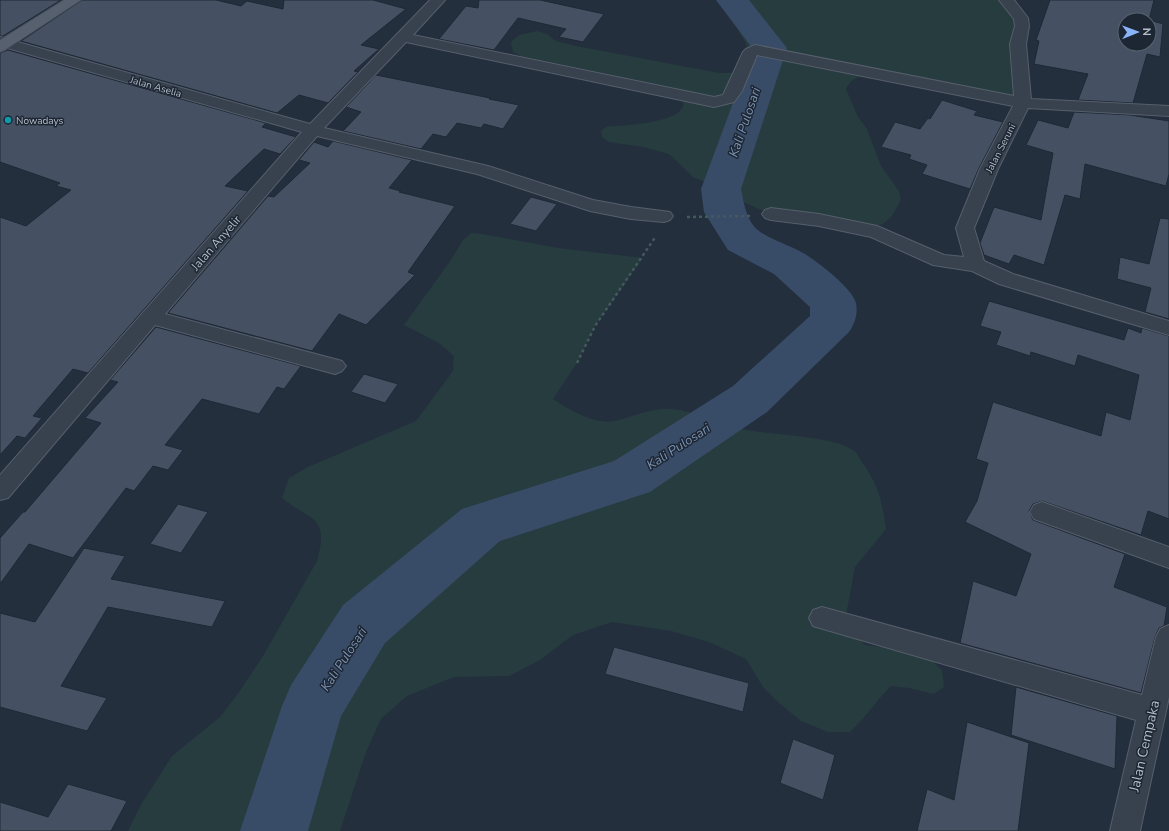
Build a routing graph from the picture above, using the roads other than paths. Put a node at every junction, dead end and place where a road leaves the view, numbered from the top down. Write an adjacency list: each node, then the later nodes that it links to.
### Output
1 (74, 0): 5 (main road)
2 (438, 0): 4 (street, Jalan Anyelir)
3 (1006, 0): 6 (street)
4 (402, 37): 6 (street); 8 (street, Jalan Anyelir)
5 (2, 44): 8 (street, Jalan Aselia)
6 (1023, 103): 7 (street); 11 (street, Jalan Seruni)
7 (1169, 111)
8 (313, 130): 10 (street, Jalan Aselia); 12 (street, Jalan Anyelir)
9 (771, 214): 11 (street)
10 (664, 216)
11 (976, 265): 13 (street)
12 (151, 317): 14 (street); 15 (street, Jalan Anyelir)
13 (1169, 328)
14 (335, 366)
15 (0, 491)
16 (1042, 512): 17 (street)
17 (1169, 558)
18 (822, 618): 20 (street)
19 (1169, 637): 20 (street, Jalan Cempaka)
20 (1152, 711): 21 (street, Jalan Cempaka)
21 (1130, 830)

